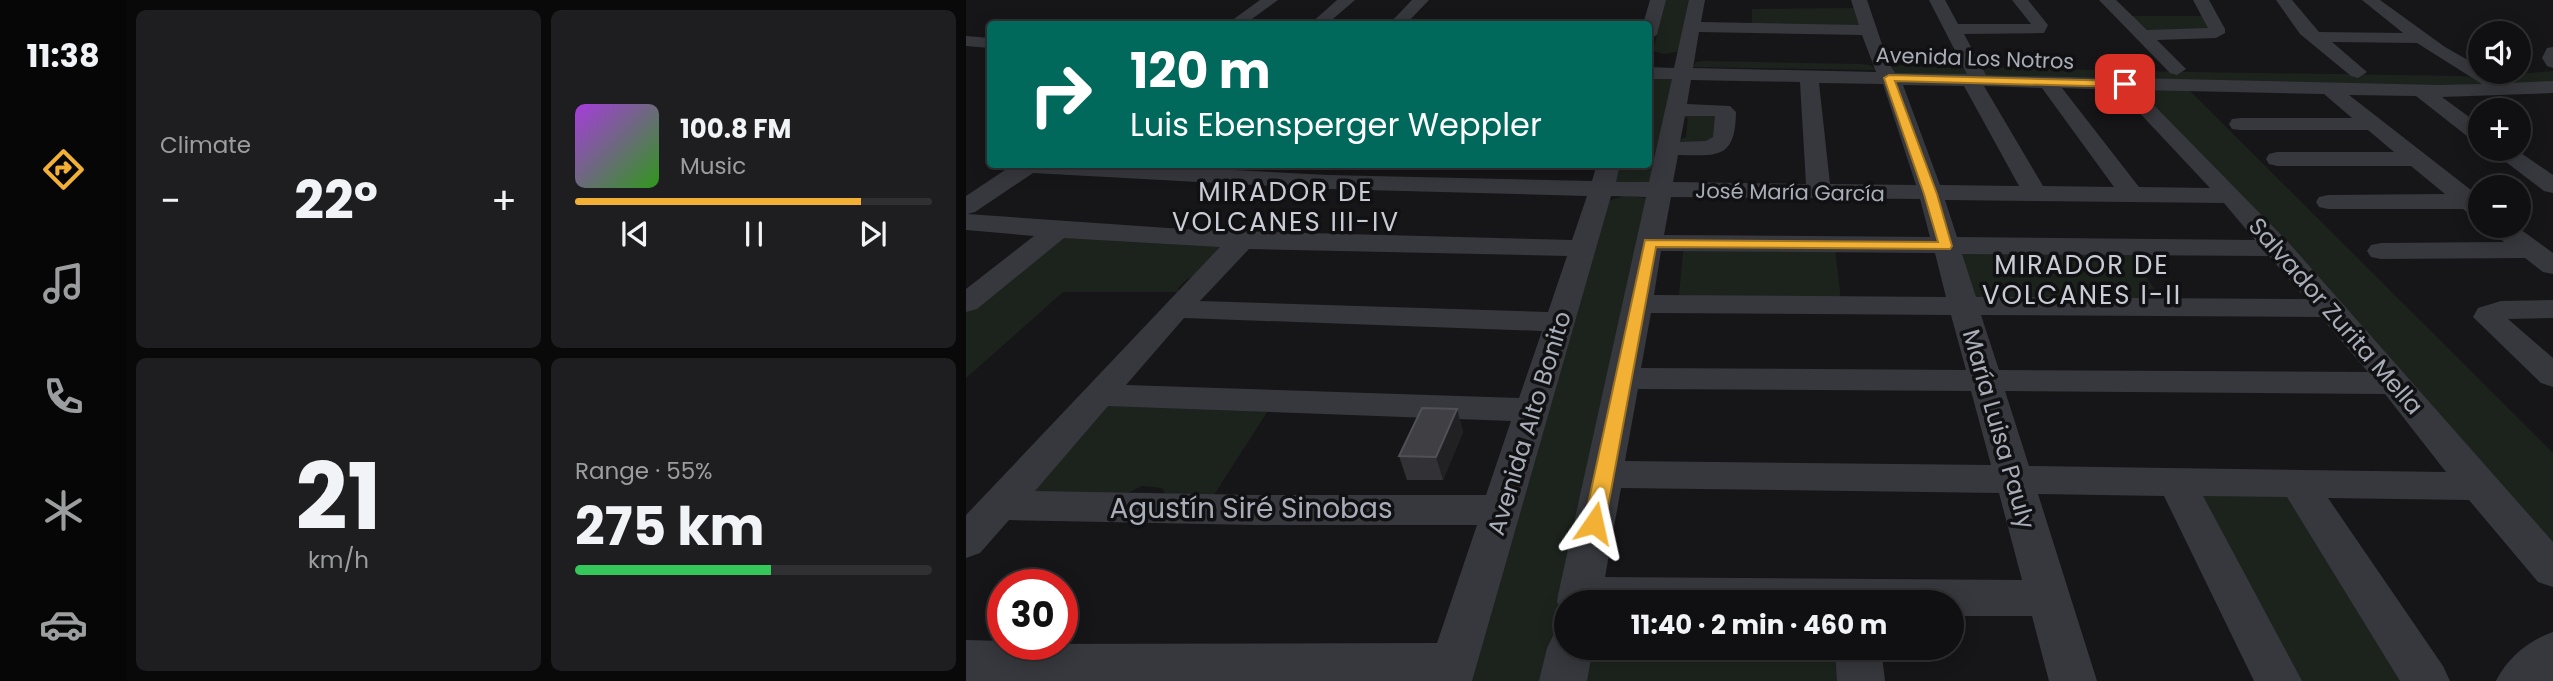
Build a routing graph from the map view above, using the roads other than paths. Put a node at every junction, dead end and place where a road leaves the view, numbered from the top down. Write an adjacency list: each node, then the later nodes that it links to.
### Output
1 (1270, 0): 13 (street)
2 (1347, 0): 14 (street)
3 (1421, 0): 15 (street)
4 (1658, 0): 16 (street)
5 (1697, 0): 19 (street)
6 (1859, 0): 21 (street, María Luisa Pauly)
7 (1937, 0): 20 (street)
8 (2020, 0): 20 (street)
9 (2107, 0): 22 (street)
10 (2200, 0): 22 (street)
11 (2284, 0): 23 (street)
12 (2371, 0): 24 (street)
13 (1239, 21)
14 (1322, 21)
15 (1400, 21)
16 (1652, 21)
17 (966, 24): 18 (street)
18 (987, 26)
19 (1692, 27): 21 (street); 30 (street)
20 (1953, 29): 39 (street)
21 (1869, 30): 35 (street, María Luisa Pauly)
22 (2145, 35): 33 (street)
23 (2314, 37): 24 (street); 37 (street)
24 (2420, 38): 31 (street)
25 (966, 41): 26 (street)
26 (987, 43)
27 (2553, 52): 29 (street)
28 (1652, 57): 30 (street, Avenida Los Notros)
29 (2553, 62)
30 (1685, 65): 35 (street, Avenida Los Notros); 36 (street, Avenida Los Notros); 40 (street, Avenida Los Notros); 48 (street)
31 (2468, 65)
32 (2553, 67): 34 (street)
33 (2177, 69): 37 (street, Avenida Los Notros); 41 (street, Avenida Los Notros)
34 (2531, 69)
35 (1884, 70): 39 (street, Avenida Los Notros); 40 (street, Avenida Los Notros); 67 (street, María Luisa Pauly)
36 (1652, 72)
37 (2358, 72): 38 (street, Avenida Los Notros)
38 (2468, 72)
39 (1974, 75): 41 (street, Avenida Los Notros); 42 (street, Avenida Los Notros); 68 (street)
40 (1809, 76): 66 (street)
41 (2119, 76): 42 (street, Avenida Los Notros); 45 (street, Avenida Los Notros); 70 (street, Salvador Zurita Mella)
42 (2048, 83): 69 (street)
43 (2498, 84): 46 (street)
44 (2553, 87): 46 (street, Avenida Los Notros)
45 (2328, 88): 47 (street, Avenida Los Notros); 50 (street)
46 (2506, 89): 47 (street, Avenida Los Notros)
47 (2420, 90): 51 (street)
48 (1676, 110): 52 (street); 52 (street)
49 (2240, 124): 50 (street)
50 (2371, 124): 54 (street)
51 (2468, 126)
52 (1668, 148): 65 (street)
53 (2277, 159): 54 (street)
54 (2413, 159): 71 (street)
55 (2518, 161): 63 (street)
56 (1025, 168): 74 (street)
57 (1121, 168): 59 (street, José María García)
58 (1490, 168): 64 (street)
59 (1182, 170): 60 (street, José María García)
60 (1285, 172): 61 (street, José María García)
61 (1383, 174): 64 (street, José María García)
62 (1605, 177): 64 (street, José María García); 65 (street, José María García); 81 (street, Avenida Alto Bonito)
63 (2550, 182)
64 (1479, 186)
65 (1660, 191): 66 (street, José María García); 79 (street)
66 (1819, 192): 67 (street, José María García)
67 (1931, 194): 68 (street, José María García); 80 (street, María Luisa Pauly)
68 (2036, 194): 69 (street, José María García)
69 (2132, 194): 70 (street, José María García)
70 (2231, 196): 82 (street, Salvador Zurita Mella)
71 (2468, 201)
72 (2328, 202): 73 (street)
73 (2468, 206)
74 (966, 207)
75 (966, 222): 76 (street)
76 (1058, 230): 78 (street); 86 (street)
77 (2516, 238): 83 (street)
78 (1243, 239): 81 (street); 90 (street)
79 (1650, 243): 80 (street); 87 (street)
80 (1946, 246): 82 (street); 88 (street, María Luisa Pauly)
81 (1583, 248): 92 (street, Avenida Alto Bonito)
82 (2278, 248): 89 (street, Salvador Zurita Mella)
83 (2531, 250): 84 (street); 85 (street)
84 (2381, 251)
85 (2553, 266)
86 (966, 303)
87 (1638, 304): 88 (street); 94 (street)
88 (1964, 306): 89 (street); 95 (street, María Luisa Pauly)
89 (2329, 308): 96 (street, Salvador Zurita Mella)
90 (1176, 309): 92 (street); 97 (street)
91 (2553, 309): 93 (street)
92 (1560, 322): 98 (street, Avenida Alto Bonito)
93 (2553, 376)
94 (1623, 378): 95 (street); 99 (street)
95 (1983, 381): 96 (street); 100 (street, María Luisa Pauly)
96 (2395, 383): 103 (street, Salvador Zurita Mella)
97 (1100, 395): 98 (street); 104 (street)
98 (1533, 410): 105 (street, Avenida Alto Bonito)
99 (1604, 474): 100 (street); 108 (street)
100 (2014, 479): 101 (street); 109 (street, María Luisa Pauly)
101 (2176, 482): 102 (street); 119 (street)
102 (2298, 482): 103 (street); 120 (street)
103 (2479, 486): 107 (street, Salvador Zurita Mella)
104 (1000, 505): 105 (street, Agustín Siré Sinobas); 106 (street)
105 (1502, 509): 115 (street, Avenida Alto Bonito)
106 (966, 542)
107 (2553, 569)
108 (1582, 590)
109 (2048, 598): 110 (street); 118 (street, María Luisa Pauly)
110 (1964, 599)
111 (2553, 652): 121 (street)
112 (1567, 660): 116 (street)
113 (1859, 660): 117 (street)
114 (966, 661): 115 (street)
115 (1451, 673)
116 (1563, 681)
117 (1861, 681)
118 (2073, 681)
119 (2278, 681)
120 (2426, 681)
121 (2520, 681)

